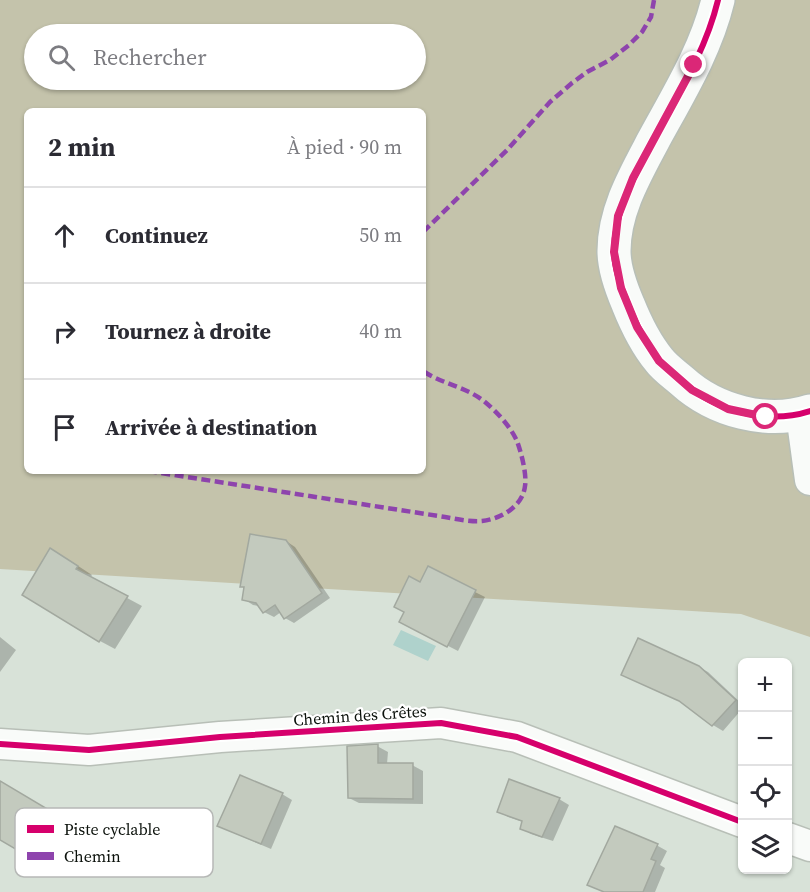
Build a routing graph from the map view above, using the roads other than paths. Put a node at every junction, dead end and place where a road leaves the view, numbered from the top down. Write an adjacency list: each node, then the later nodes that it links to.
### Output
1 (718, 0): 2 (street)
2 (806, 413): 3 (street)
3 (810, 480)
4 (0, 744): 5 (street, Chemin des Crêtes)
5 (738, 820)
6 (792, 839): 7 (street)
7 (810, 846)

